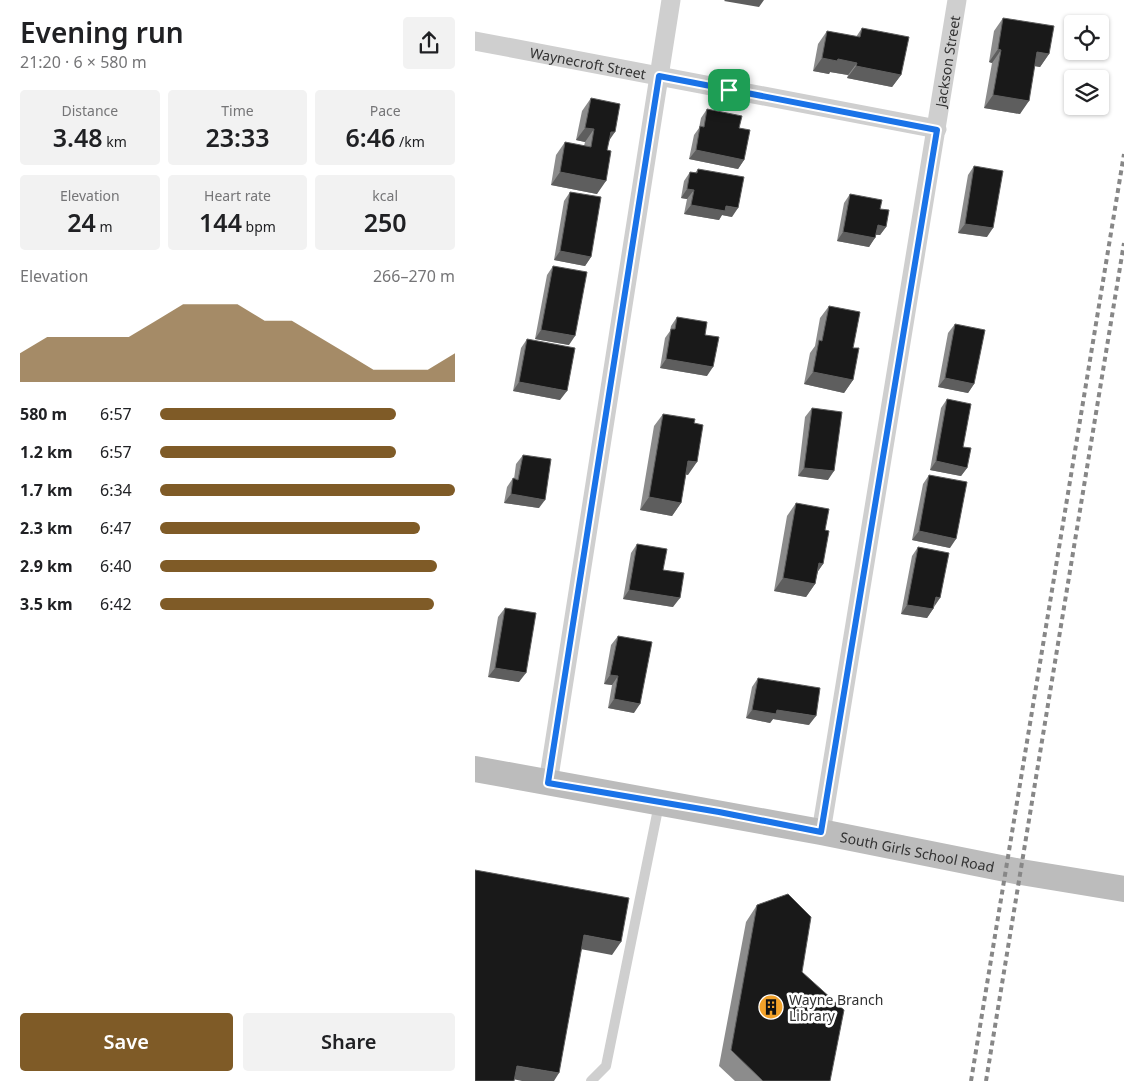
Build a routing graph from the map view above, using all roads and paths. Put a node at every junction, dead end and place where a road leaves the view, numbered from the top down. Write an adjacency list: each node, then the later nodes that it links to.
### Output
1 (671, 0): 4 (street)
2 (957, 0): 5 (street, Jackson Street)
3 (475, 40): 4 (street, Waynecroft Street)
4 (659, 76): 5 (street, Waynecroft Street); 7 (street)
5 (937, 130): 9 (street, Jackson Street)
6 (475, 769): 7 (main road, South Girls School Road)
7 (548, 783): 8 (main road, South Girls School Road)
8 (659, 803): 9 (main road, South Girls School Road); 11 (lane)
9 (821, 832): 10 (main road, South Girls School Road)
10 (1124, 889)
11 (591, 1081)

